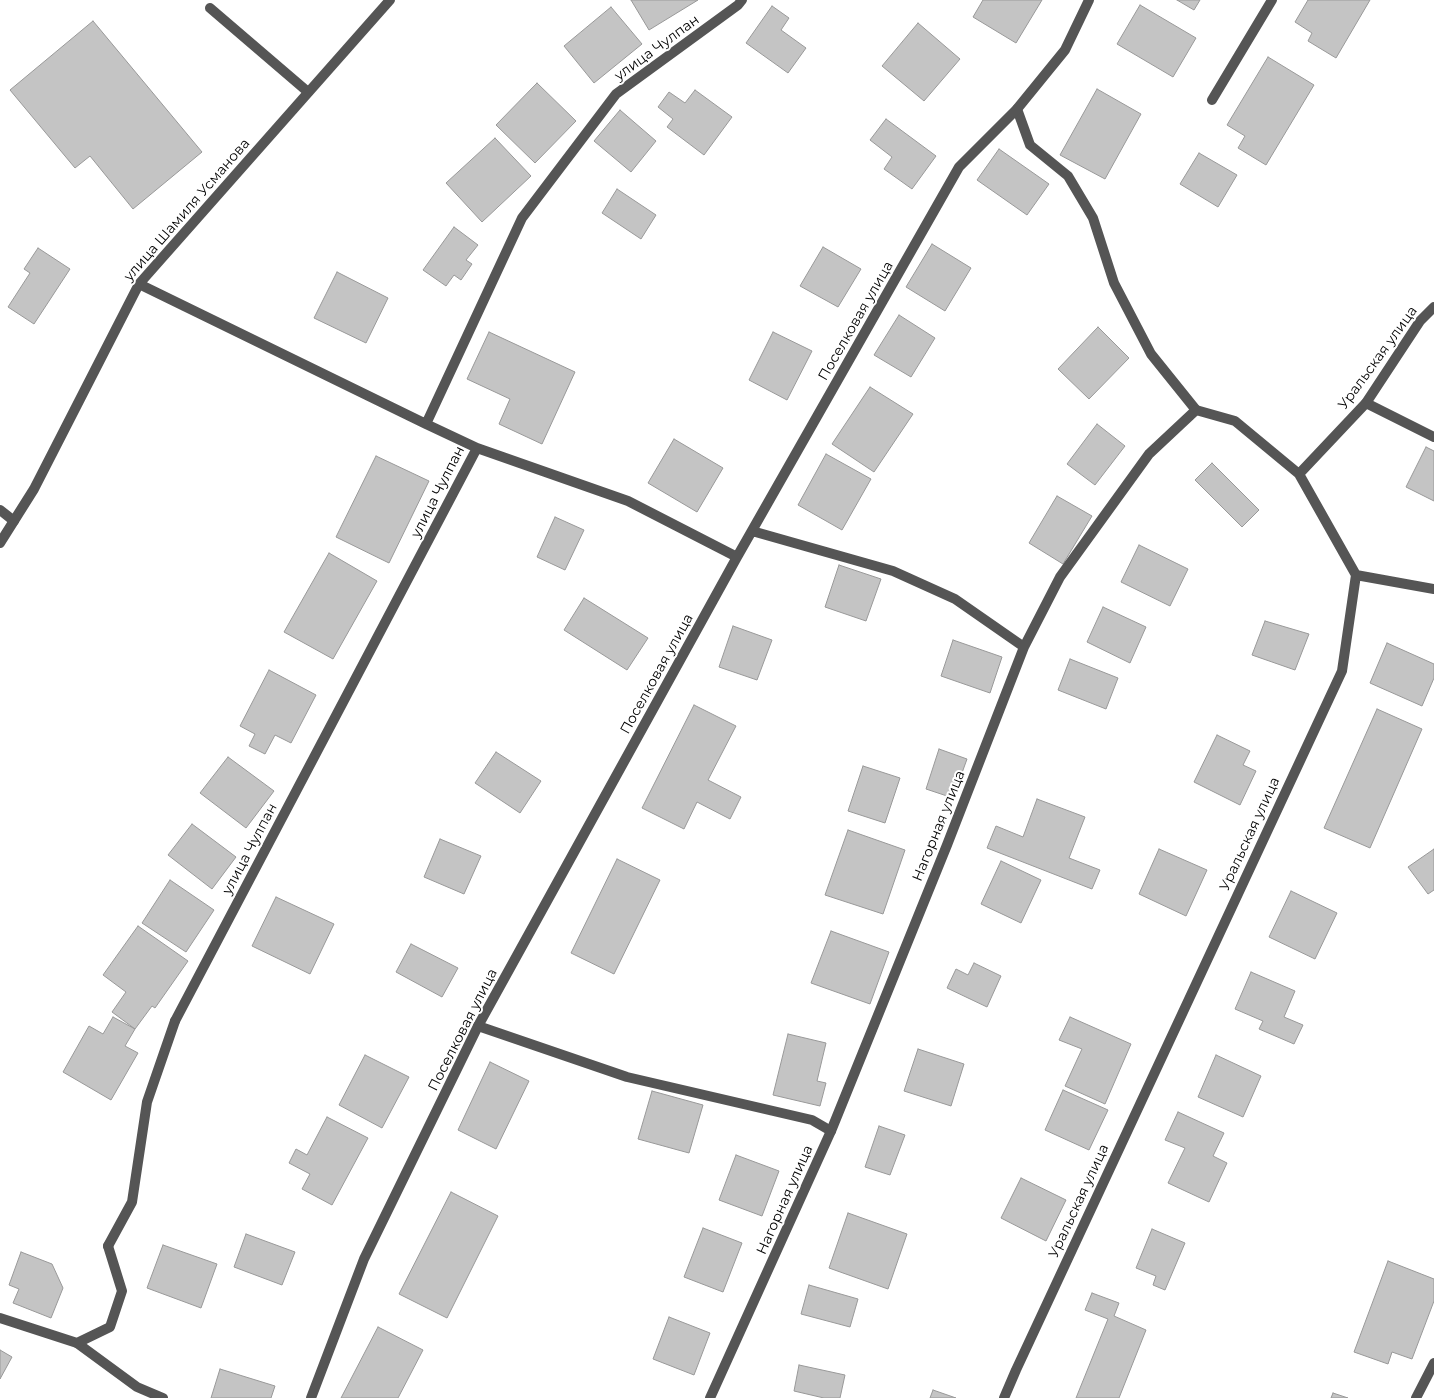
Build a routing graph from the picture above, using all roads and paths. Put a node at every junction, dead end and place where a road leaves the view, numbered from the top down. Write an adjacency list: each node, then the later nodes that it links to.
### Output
1 (390, 0): 6 (street, улица Шамиля Усманова)
2 (742, 0): 13 (street, улица Чулпан)
3 (1089, 0): 8 (street, Поселковая улица)
4 (1272, 0): 7 (street)
5 (210, 8): 6 (street)
6 (308, 92): 9 (street, улица Шамиля Усманова)
7 (1212, 100)
8 (1017, 109): 12 (street); 19 (street, Поселковая улица)
9 (138, 284): 13 (street); 18 (street, улица Шамиля Усманова)
10 (1434, 307): 11 (street, Уральская улица)
11 (1366, 403): 14 (street); 16 (street, Уральская улица)
12 (1196, 410): 16 (street); 24 (street, Нагорная улица)
13 (426, 424): 15 (street, улица Чулпан)
14 (1434, 437)
15 (477, 448): 21 (street); 28 (street, улица Чулпан)
16 (1299, 474): 22 (street)
17 (0, 510): 18 (street)
18 (14, 521): 20 (street, улица Шамиля Усманова)
19 (752, 530): 21 (street, Поселковая улица); 24 (street)
20 (0, 543)
21 (737, 557): 25 (street, Поселковая улица)
22 (1356, 575): 23 (street); 33 (street, Уральская улица)
23 (1434, 589)
24 (1024, 647): 26 (street, Нагорная улица)
25 (478, 1026): 26 (street); 31 (street, Поселковая улица)
26 (830, 1131): 32 (street, Нагорная улица)
27 (0, 1318): 28 (street)
28 (76, 1343): 30 (street)
29 (1434, 1363): 34 (street)
30 (163, 1398)
31 (310, 1398)
32 (710, 1398)
33 (1004, 1398)
34 (1416, 1398)

